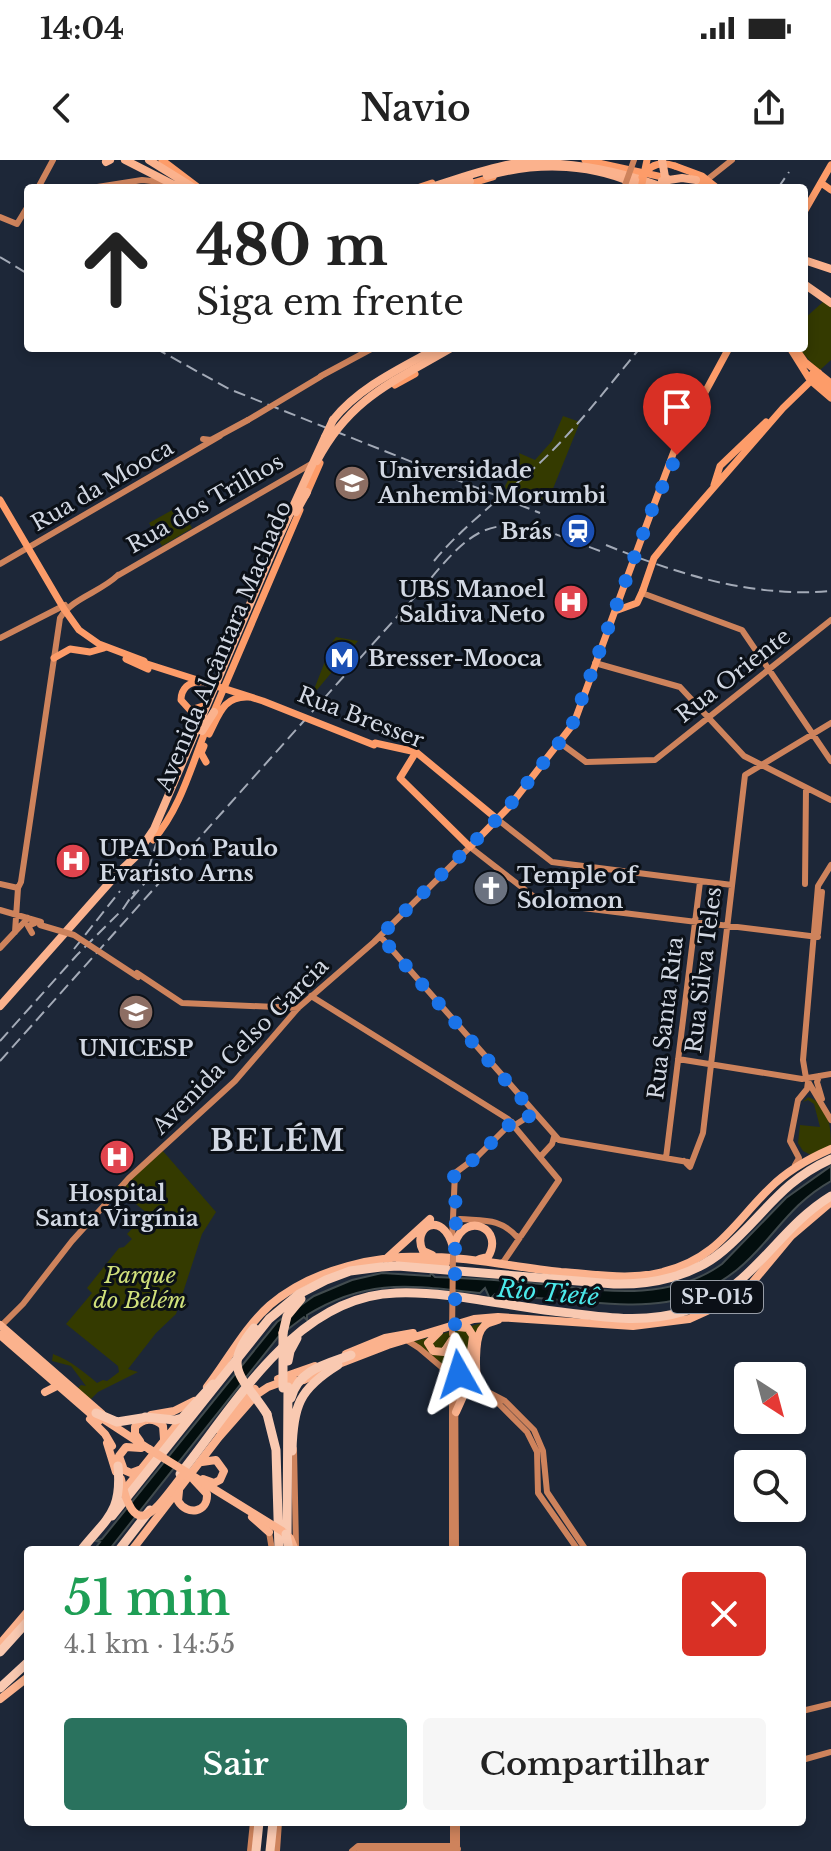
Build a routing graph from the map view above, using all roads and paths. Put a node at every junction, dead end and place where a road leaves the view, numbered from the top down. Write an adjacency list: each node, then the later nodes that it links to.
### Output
1 (53, 160): 17 (main road)
2 (122, 160): 12 (highway)
3 (152, 160): 10 (highway); 21 (highway)
4 (515, 160): 23 (main road)
5 (585, 160): 13 (main road)
6 (634, 160): 27 (main road, bridge)
7 (647, 160): 29 (main road, bridge)
8 (662, 160): 30 (highway, bridge)
9 (732, 160): 15 (main road)
10 (164, 162): 22 (main road)
11 (831, 165): 31 (main road)
12 (140, 166): 14 (main road); 16 (main road); 20 (highway)
13 (674, 178): 15 (highway); 29 (highway)
14 (134, 181): 16 (main road); 18 (main road)
15 (704, 181): 29 (main road, bridge)
16 (161, 182): 19 (main road)
17 (41, 184)
18 (116, 184)
19 (165, 184)
20 (173, 184)
21 (190, 184)
22 (191, 184)
23 (431, 184)
24 (441, 184): 29 (highway)
25 (461, 184): 29 (highway)
26 (471, 184): 28 (main road)
27 (625, 184)
28 (626, 184)
29 (643, 184)
30 (665, 184)
31 (826, 184): 32 (main road); 34 (main road)
32 (808, 207)
33 (24, 212): 35 (main road)
34 (808, 216)
35 (0, 217)
36 (808, 261): 37 (highway)
37 (831, 269)
38 (808, 287): 39 (highway)
39 (831, 303)
40 (366, 352): 52 (main road)
41 (430, 352): 56 (highway, bridge)
42 (436, 352): 56 (highway, bridge)
43 (447, 352): 54 (main road, bridge)
44 (447, 352): 58 (highway, bridge)
45 (727, 352): 67 (main road, Avenida Celso Garcia, bridge)
46 (795, 352): 50 (main road)
47 (795, 352): 50 (main road)
48 (795, 352): 50 (main road)
49 (337, 364): 52 (main road)
50 (814, 374): 53 (main road); 65 (main road, bridge)
51 (412, 375): 54 (main road, bridge)
52 (321, 377): 55 (main road, Rua da Mooca, bridge)
53 (831, 390)
54 (356, 410): 58 (main road, bridge)
55 (220, 436): 57 (main road); 62 (main road, Rua da Mooca)
56 (325, 437): 58 (highway, bridge)
57 (203, 439)
58 (316, 462): 59 (main road, Avenida Alcântara Machado); 61 (highway, Avenida Alcântara Machado); 66 (main road, Rua dos Trilhos); 77 (highway, Avenida Alcântara Machado)
59 (307, 492): 61 (highway); 81 (main road, Avenida Alcântara Machado)
60 (0, 503): 62 (main road)
61 (296, 512): 85 (highway, Avenida Alcântara Machado)
62 (23, 549): 63 (main road, Rua da Mooca); 64 (main road); 64 (main road)
63 (0, 564)
64 (44, 577): 66 (main road)
65 (642, 592): 67 (main road); 76 (main road)
66 (62, 610): 69 (main road, Rua dos Trilhos); 71 (main road); 72 (main road, Rua Bresser); 73 (main road)
67 (620, 612): 74 (main road, Avenida Celso Garcia)
68 (831, 620): 76 (main road, Rua Oriente)
69 (0, 638)
70 (85, 646): 71 (main road)
71 (98, 649): 72 (main road); 73 (main road); 75 (main road)
72 (113, 650): 75 (main road, Rua Bresser)
73 (54, 658): 104 (main road)
74 (595, 663): 82 (main road); 87 (main road, Avenida Celso Garcia)
75 (145, 664): 78 (main road, Rua Bresser, bridge); 86 (main road, Rua Bresser, bridge)
76 (769, 669): 82 (main road, Rua Oriente); 84 (main road)
77 (219, 678): 80 (main road, Avenida Alcântara Machado); 99 (highway, Avenida Alcântara Machado)
78 (202, 682): 79 (main road, Rua Bresser, bridge); 80 (main road)
79 (253, 698): 85 (main road); 86 (main road, Rua Bresser, bridge)
80 (201, 707): 99 (main road, Avenida Alcântara Machado)
81 (214, 712): 85 (highway); 88 (main road, Avenida Alcântara Machado)
82 (707, 719): 87 (main road, Rua Oriente); 92 (main road)
83 (831, 723): 84 (main road)
84 (812, 734): 90 (main road); 92 (main road)
85 (206, 735): 88 (main road); 91 (main road); 96 (highway, Avenida Alcântara Machado)
86 (374, 744): 89 (main road, Rua Bresser); 89 (main road, Rua Bresser)
87 (561, 744): 95 (main road, Avenida Celso Garcia)
88 (197, 753): 96 (main road, Avenida Alcântara Machado)
89 (410, 754): 95 (main road, Rua Bresser); 97 (main road)
90 (831, 761)
91 (206, 762)
92 (760, 766): 93 (main road); 103 (main road, Rua Silva Teles)
93 (810, 788): 94 (main road); 101 (main road)
94 (831, 800)
95 (497, 819): 97 (main road, Avenida Celso Garcia); 100 (main road, Rua Bresser)
96 (153, 840): 99 (highway, Avenida Alcântara Machado)
97 (470, 847): 108 (main road); 112 (main road, Avenida Celso Garcia)
98 (831, 865): 113 (main road)
99 (122, 875): 118 (highway, Avenida Alcântara Machado); 120 (highway, Avenida Alcântara Machado)
100 (697, 881): 103 (main road, Rua Bresser); 108 (main road, Rua Santa Rita)
101 (805, 881)
102 (0, 884): 104 (main road)
103 (732, 885): 109 (main road, Rua Silva Teles)
104 (18, 888): 106 (main road)
105 (0, 910): 106 (main road)
106 (17, 914): 107 (main road); 110 (main road)
107 (33, 922): 110 (main road); 111 (main road); 116 (main road, bridge)
108 (695, 923): 109 (main road); 121 (main road, Rua Santa Rita)
109 (727, 926): 113 (main road); 122 (main road, Rua Silva Teles)
110 (15, 932): 114 (main road)
111 (32, 933)
112 (380, 936): 117 (main road, Avenida Celso Garcia); 129 (main road)
113 (816, 937): 126 (main road)
114 (0, 948)
115 (155, 975): 116 (main road)
116 (147, 983): 119 (main road)
117 (311, 996): 119 (main road, Avenida Celso Garcia); 132 (main road)
118 (0, 1006)
119 (298, 1008): 171 (main road, Avenida Celso Garcia)
120 (0, 1013)
121 (678, 1058): 122 (main road); 137 (main road, Rua Santa Rita)
122 (711, 1063): 125 (main road); 126 (main road); 137 (main road, Rua Silva Teles)
123 (831, 1072): 124 (main road); 126 (main road)
124 (819, 1076): 126 (main road); 127 (main road)
125 (794, 1078): 126 (main road); 128 (main road)
126 (808, 1078): 127 (main road); 128 (main road)
127 (820, 1098): 130 (main road); 131 (main road); 136 (main road)
128 (796, 1106): 138 (main road)
129 (534, 1113): 132 (main road); 133 (main road)
130 (831, 1114)
131 (831, 1120)
132 (514, 1124): 135 (main road); 139 (main road)
133 (555, 1140): 135 (main road); 137 (main road)
134 (831, 1154): 136 (highway); 141 (highway); 145 (highway, SP-015)
135 (541, 1156): 149 (main road)
136 (814, 1156): 138 (highway)
137 (666, 1158)
138 (786, 1174): 146 (highway)
139 (454, 1186): 144 (main road); 150 (main road)
140 (831, 1196): 160 (highway, SP-015)
141 (763, 1202): 146 (highway); 156 (highway)
142 (830, 1207): 148 (highway); 160 (highway)
143 (430, 1219): 152 (highway)
144 (460, 1219): 147 (main road); 150 (main road)
145 (746, 1228): 156 (highway); 157 (highway, SP-015)
146 (732, 1232): 159 (highway)
147 (513, 1233): 149 (main road); 151 (main road)
148 (792, 1235): 160 (highway); 167 (highway)
149 (521, 1236): 151 (main road)
150 (454, 1249): 153 (highway); 154 (highway); 173 (main road, bridge)
151 (512, 1249): 155 (main road)
152 (389, 1259): 153 (highway); 161 (highway)
153 (434, 1259): 154 (highway); 158 (highway); 161 (highway)
154 (476, 1260): 155 (highway)
155 (505, 1262): 159 (highway)
156 (692, 1265): 158 (highway)
157 (365, 1269): 170 (highway, SP-015); 185 (highway, bridge)
158 (566, 1275): 159 (highway)
159 (604, 1276)
160 (747, 1281): 166 (highway, SP-015); 167 (highway); 169 (highway)
161 (300, 1288): 170 (highway); 189 (highway)
162 (388, 1294): 163 (highway, SP-015); 164 (highway, SP-015); 166 (highway, SP-015)
163 (327, 1312): 185 (highway, bridge); 208 (highway, SP-015)
164 (511, 1314): 166 (highway); 168 (highway); 169 (highway); 172 (highway)
165 (465, 1317): 166 (highway); 169 (highway); 175 (highway)
166 (568, 1317): 167 (highway)
167 (675, 1319)
168 (498, 1320): 173 (highway); 186 (highway)
169 (527, 1320)
170 (260, 1324): 180 (highway, SP-015); 205 (highway, bridge)
171 (0, 1330): 174 (highway); 178 (highway); 184 (highway)
172 (435, 1332): 173 (highway); 173 (highway); 175 (highway); 176 (highway); 177 (highway)
173 (454, 1337): 181 (main road); 183 (main road)
174 (14, 1338): 178 (highway); 184 (highway)
175 (408, 1338): 176 (highway); 177 (highway); 183 (main road); 188 (highway)
176 (397, 1342): 179 (highway)
177 (353, 1355): 190 (highway, bridge)
178 (33, 1359): 184 (highway)
179 (338, 1365): 182 (highway); 188 (highway)
180 (231, 1367): 193 (highway, SP-015); 194 (highway, bridge)
181 (456, 1368): 183 (main road); 186 (main road)
182 (320, 1377): 190 (main road); 200 (highway)
183 (454, 1377): 186 (main road); 192 (main road); 217 (main road)
184 (58, 1386): 187 (highway); 195 (highway); 195 (highway)
185 (285, 1388): 191 (highway); 213 (highway)
186 (473, 1388): 192 (highway); 219 (main road); 220 (main road)
187 (45, 1392)
188 (248, 1399): 198 (highway); 203 (highway); 209 (highway)
189 (197, 1400): 195 (highway); 196 (highway)
190 (296, 1400): 200 (highway); 216 (main road)
191 (283, 1411): 205 (highway); 215 (highway)
192 (456, 1412): 218 (main road)
193 (193, 1414): 201 (highway, SP-015); 204 (highway, SP-015)
194 (144, 1418): 195 (highway); 195 (highway)
195 (104, 1420): 197 (highway); 199 (highway); 204 (highway)
196 (163, 1441): 197 (highway); 201 (highway)
197 (145, 1448): 201 (highway); 202 (highway, bridge)
198 (198, 1464): 202 (highway, bridge); 203 (highway)
199 (118, 1466): 203 (highway, bridge); 207 (highway, bridge)
200 (290, 1470): 214 (highway)
201 (141, 1471): 204 (highway, SP-015)
202 (194, 1478): 203 (highway); 205 (highway, bridge); 205 (highway)
203 (181, 1481): 210 (highway)
204 (115, 1506): 206 (highway, SP-015)
205 (278, 1532): 211 (highway, bridge); 212 (highway)
206 (85, 1546)
207 (85, 1546)
208 (122, 1546)
209 (131, 1546)
210 (131, 1546)
211 (284, 1546)
212 (284, 1546)
213 (286, 1546)
214 (286, 1546)
215 (286, 1546)
216 (287, 1546)
217 (454, 1546)
218 (454, 1546)
219 (575, 1546)
220 (583, 1546)
221 (24, 1616): 223 (highway)
222 (24, 1625): 224 (highway)
223 (0, 1644)
224 (0, 1652)
225 (24, 1666): 227 (highway)
226 (24, 1680): 228 (highway)
227 (0, 1688)
228 (0, 1699)
229 (831, 1704): 230 (main road)
230 (806, 1710)
231 (831, 1752): 232 (main road)
232 (806, 1759)
233 (254, 1826): 240 (main road)
234 (265, 1826): 240 (highway)
235 (265, 1826): 240 (highway)
236 (279, 1826): 241 (main road)
237 (455, 1826): 239 (main road)
238 (357, 1849): 239 (main road)
239 (456, 1849)
240 (259, 1850)
241 (277, 1851)

